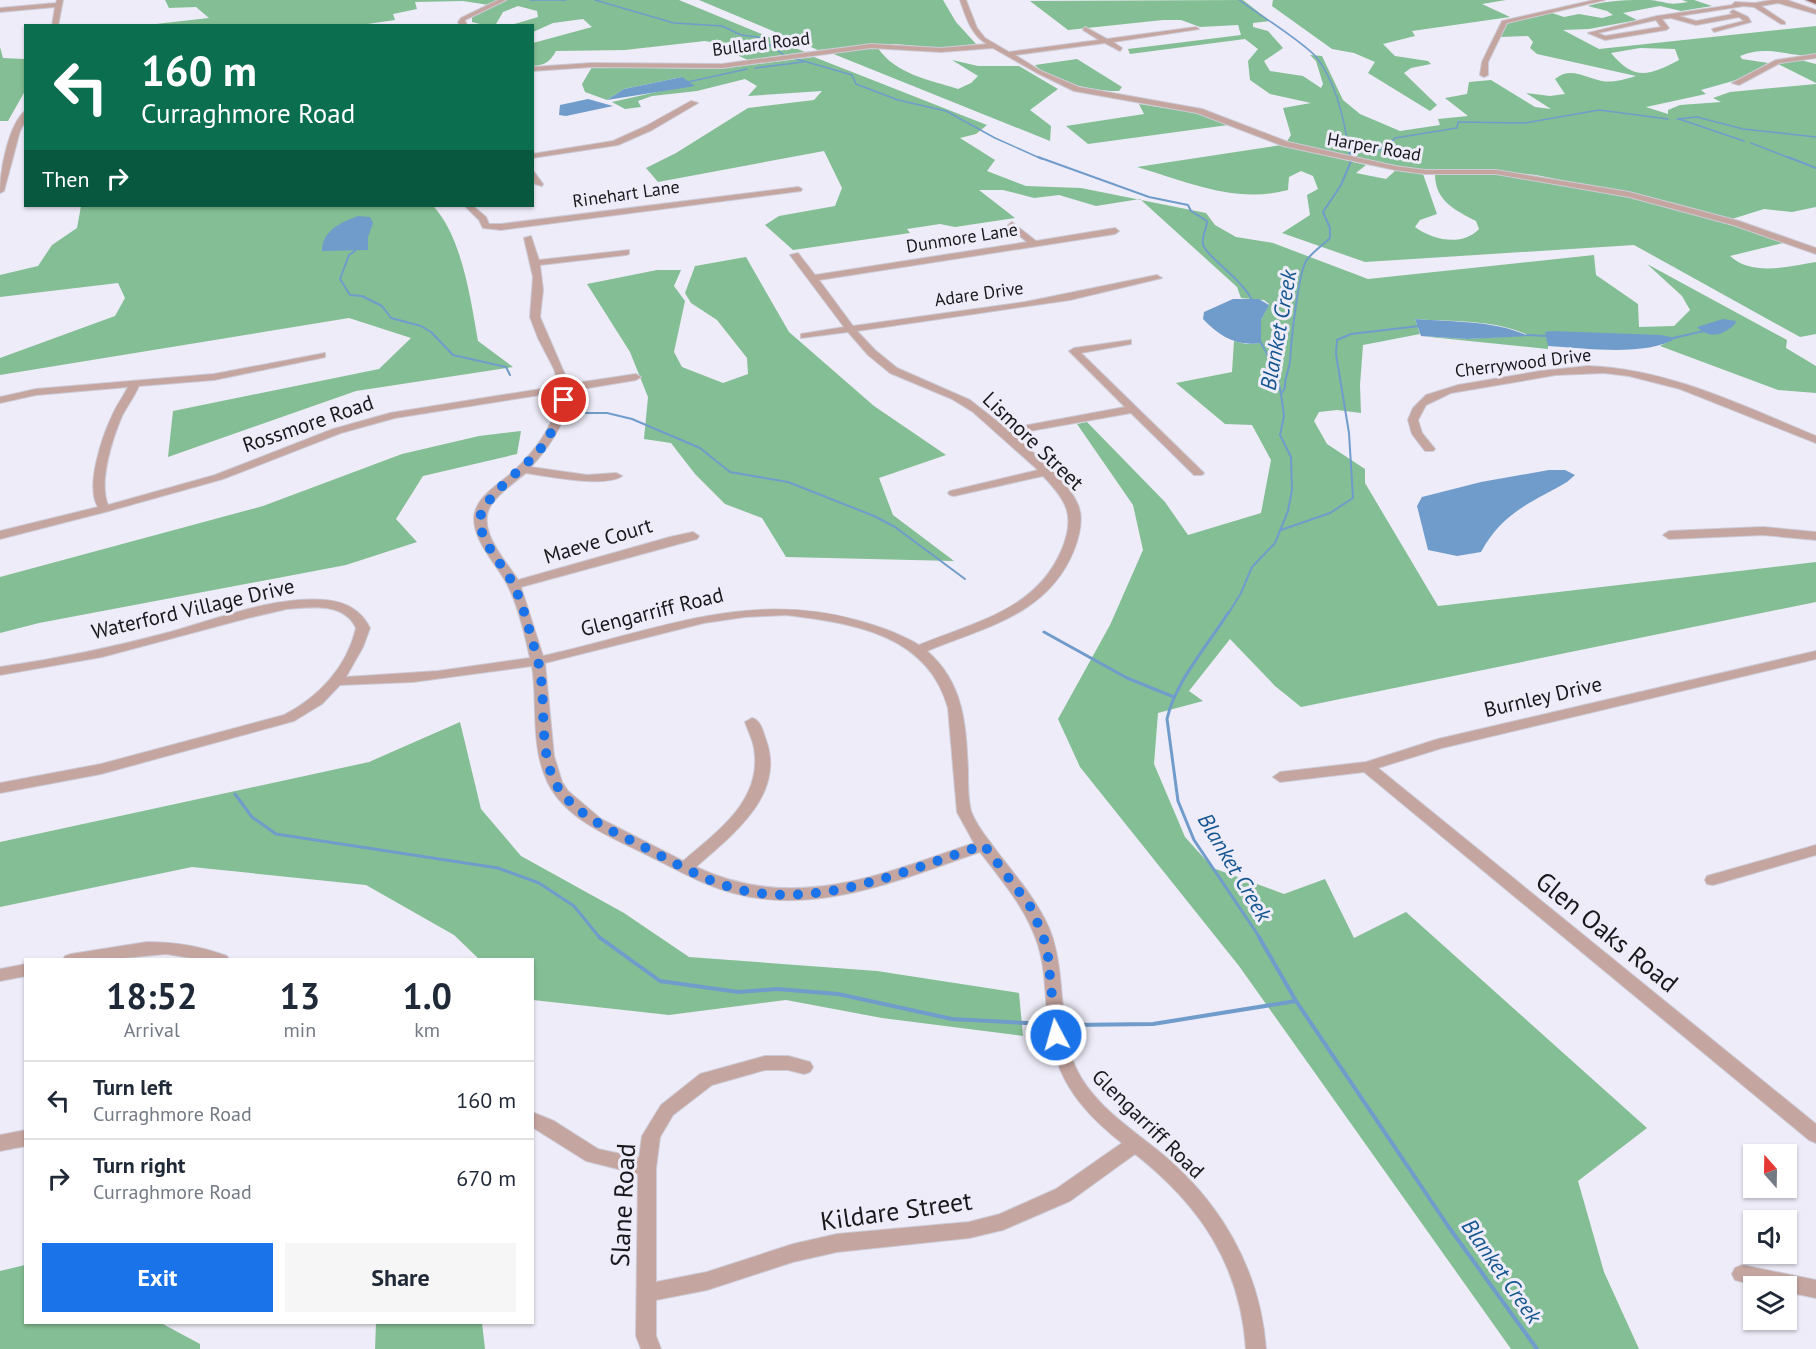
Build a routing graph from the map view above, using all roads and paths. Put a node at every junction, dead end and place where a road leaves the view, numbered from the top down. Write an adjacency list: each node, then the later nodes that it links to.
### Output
1 (503, 0): 20 (street)
2 (963, 0): 25 (street, Harper Road)
3 (1602, 0): 30 (street)
4 (1717, 0): 10 (street)
5 (1810, 0): 9 (main road)
6 (1781, 1): 11 (street); 14 (street)
7 (1804, 1): 9 (street)
8 (60, 3): 13 (street); 19 (street)
9 (1816, 3)
10 (1742, 5): 11 (street); 12 (street)
11 (1755, 5): 18 (street)
12 (1723, 7): 15 (street); 16 (street)
13 (0, 10)
14 (1815, 12)
15 (1740, 15): 16 (street); 23 (street)
16 (1671, 16): 17 (street)
17 (1657, 18): 17 (street)
18 (1783, 23)
19 (55, 24)
20 (462, 24)
21 (1085, 29): 24 (street)
22 (1196, 29): 24 (street)
23 (1714, 30)
24 (1106, 41): 26 (street); 27 (street)
25 (992, 46): 27 (street, Harper Road); 29 (street, Bullard Road)
26 (1120, 49)
27 (1006, 54): 46 (street, Harper Road)
28 (1816, 56): 31 (street)
29 (534, 69)
30 (1484, 75)
31 (1736, 83)
32 (694, 103): 36 (street)
33 (24, 122): 34 (street)
34 (15, 139): 35 (street); 40 (street)
35 (0, 141)
36 (534, 156)
37 (534, 175): 38 (street)
38 (539, 184)
39 (798, 189): 41 (street, Rinehart Lane)
40 (0, 191)
41 (470, 207)
42 (1012, 225): 45 (street)
43 (1115, 231): 45 (street, Dunmore Lane)
44 (528, 238): 49 (street)
45 (1033, 243): 50 (street, Dunmore Lane)
46 (1816, 251)
47 (626, 252): 49 (street)
48 (795, 255): 50 (street, Lismore Street)
49 (537, 263): 58 (street)
50 (814, 278): 52 (street, Lismore Street)
51 (1157, 278): 52 (street, Adare Drive)
52 (852, 328): 53 (street, Adare Drive); 61 (street, Lismore Street)
53 (804, 336)
54 (1127, 342): 60 (street)
55 (321, 356): 57 (street)
56 (636, 377): 58 (street, Rossmore Road)
57 (135, 384): 59 (street); 69 (street)
58 (565, 388): 64 (street); 69 (street, Rossmore Road)
59 (0, 400)
60 (1134, 409): 61 (street); 66 (street)
61 (1002, 433): 65 (street, Lismore Street)
62 (1816, 440): 63 (street, Cherrywood Drive)
63 (1429, 449)
64 (523, 469): 67 (street); 74 (street)
65 (1044, 472): 68 (street); 75 (street, Lismore Street)
66 (1198, 473)
67 (616, 476)
68 (954, 493)
69 (105, 509): 70 (street, Rossmore Road)
70 (0, 535)
71 (1669, 535): 73 (street)
72 (693, 536): 74 (street, Maeve Court)
73 (1816, 537)
74 (514, 585): 77 (street)
75 (918, 650): 77 (street, Glengarriff Road); 84 (street, Glengarriff Road)
76 (1816, 655): 81 (street, Burnley Drive)
77 (538, 661): 79 (street, Glengarriff Road); 86 (street)
78 (0, 671): 79 (street, Waterford Village Drive)
79 (338, 681): 83 (street, Waterford Village Drive)
80 (752, 722): 86 (street)
81 (1367, 767): 82 (street, Burnley Drive); 94 (street, Glen Oaks Road)
82 (1280, 777)
83 (0, 788)
84 (984, 845): 86 (street); 97 (street, Glengarriff Road)
85 (1816, 850): 87 (street)
86 (686, 867)
87 (1713, 880)
88 (81, 958): 89 (street)
89 (217, 958)
90 (24, 969): 91 (street)
91 (0, 975)
92 (804, 1067): 98 (street, Slane Road)
93 (534, 1120): 98 (street)
94 (1816, 1135)
95 (24, 1138): 96 (street)
96 (0, 1143)
97 (1136, 1144): 101 (street, Kildare Street); 103 (street, Glengarriff Road)
98 (646, 1168): 101 (street, Slane Road)
99 (1742, 1274): 100 (street)
100 (1816, 1289)
101 (646, 1293): 102 (street, Slane Road)
102 (651, 1349)
103 (1256, 1349)

